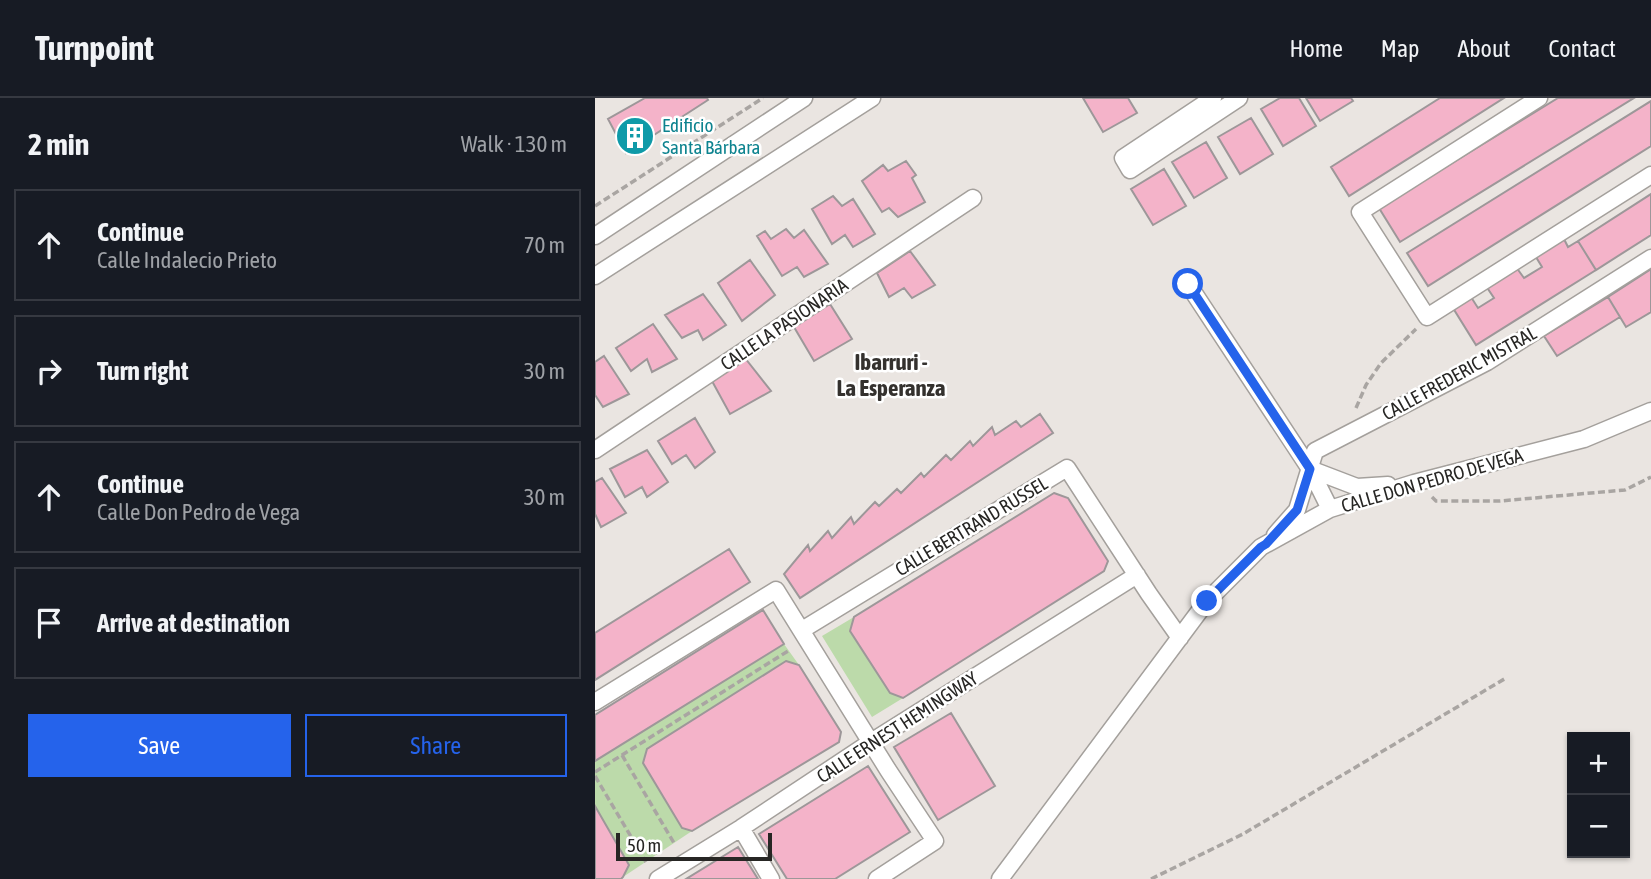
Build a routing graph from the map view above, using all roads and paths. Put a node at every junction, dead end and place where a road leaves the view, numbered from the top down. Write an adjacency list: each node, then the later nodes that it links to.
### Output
1 (763, 98): 9 (path)
2 (804, 98): 10 (street)
3 (872, 98): 12 (street)
4 (1213, 98): 5 (street)
5 (1239, 98)
6 (1539, 98): 14 (street)
7 (1651, 175): 14 (street)
8 (973, 198): 17 (street, CALLE LA PASIONARIA)
9 (595, 206)
10 (595, 236)
11 (1651, 258): 16 (street, CALLE FREDERIC MISTRAL)
12 (595, 276)
13 (1188, 284): 18 (street)
14 (1427, 317): 16 (path)
15 (1651, 411): 20 (street, CALLE DON PEDRO DE VEGA)
16 (1346, 435): 18 (street, CALLE FREDERIC MISTRAL)
17 (595, 450)
18 (1310, 469): 20 (street); 21 (street); 22 (street, CALLE FREDERIC MISTRAL)
19 (1651, 477): 20 (path)
20 (1414, 483): 21 (street, CALLE DON PEDRO DE VEGA)
21 (1330, 509): 22 (street, CALLE DON PEDRO DE VEGA)
22 (1266, 544): 25 (street, CALLE DON PEDRO DE VEGA)
23 (1137, 575): 24 (street, CALLE BERTRAND RUSSEL); 25 (street); 29 (street, CALLE ERNEST HEMINGWAY)
24 (801, 630): 28 (street); 29 (street)
25 (1180, 638): 38 (street, CALLE DON PEDRO DE VEGA)
26 (789, 650): 30 (path)
27 (1506, 678): 39 (path)
28 (595, 702)
29 (871, 742): 32 (street, CALLE ERNEST HEMINGWAY); 37 (street)
30 (622, 755): 31 (path); 33 (path)
31 (595, 774): 34 (path)
32 (741, 828): 35 (street, CALLE ERNEST HEMINGWAY); 36 (street)
33 (674, 843)
34 (646, 862)
35 (658, 879)
36 (771, 879)
37 (877, 879)
38 (1000, 879)
39 (1151, 879)

